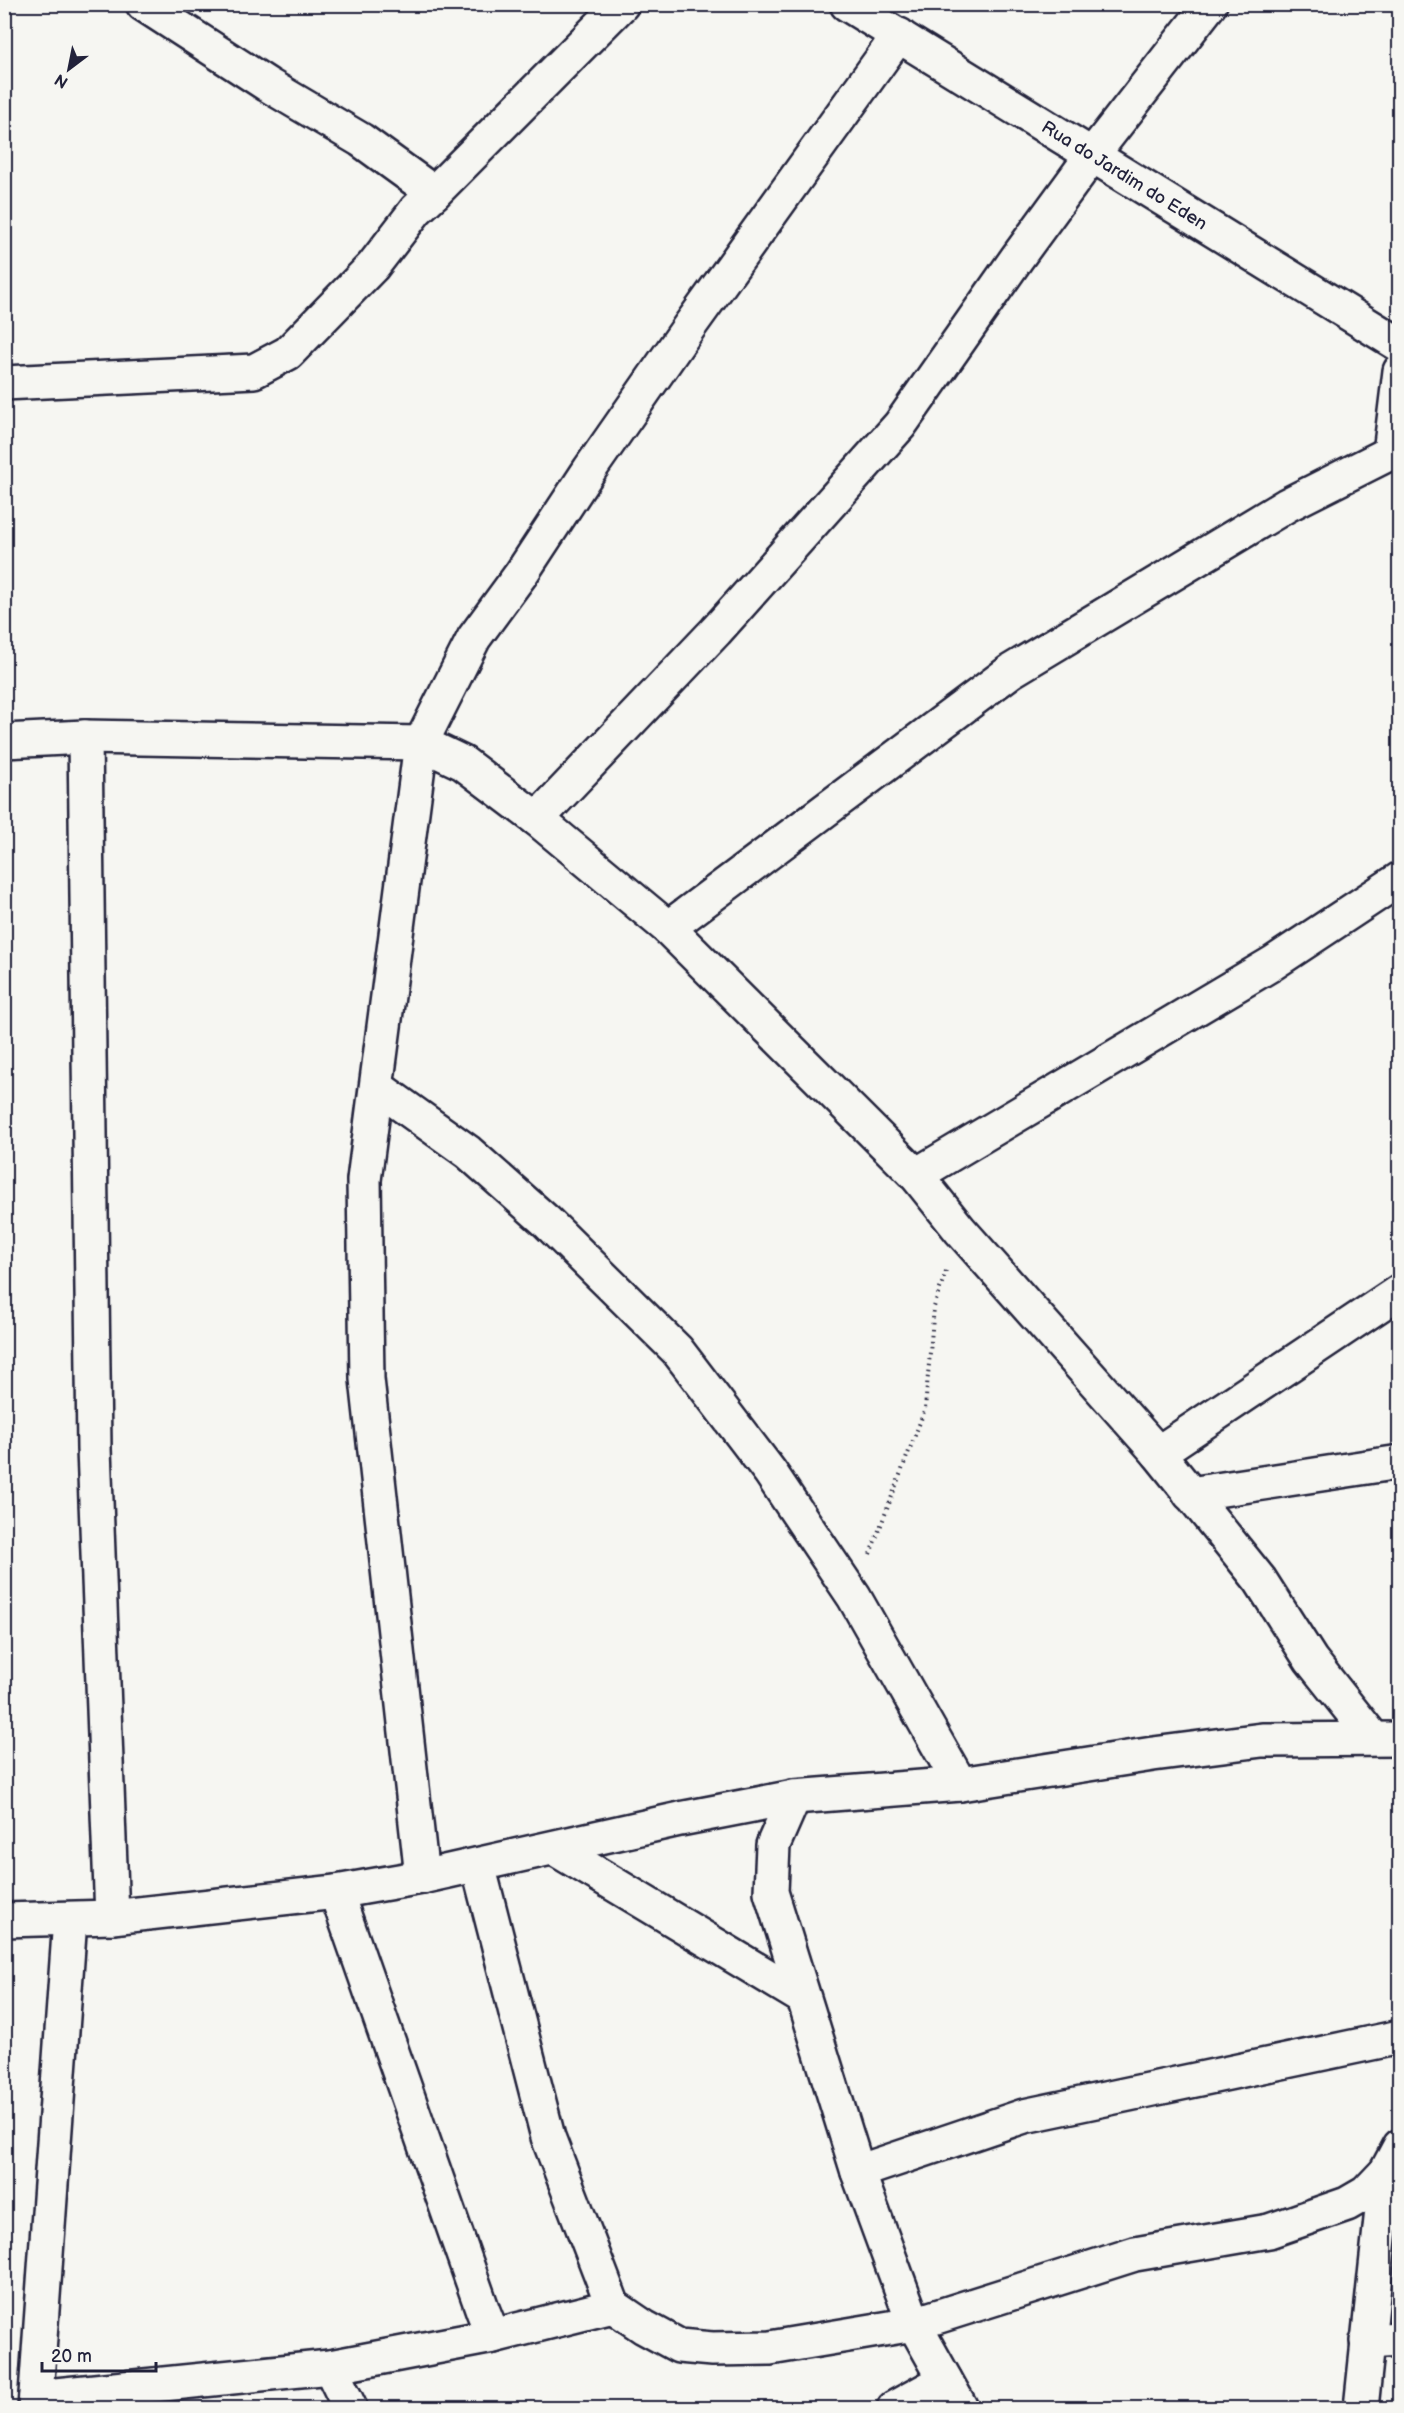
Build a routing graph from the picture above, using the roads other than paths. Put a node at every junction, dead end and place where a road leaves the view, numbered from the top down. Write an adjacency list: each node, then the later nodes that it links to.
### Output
1 (143, 4): 7 (street)
2 (622, 4): 7 (street)
3 (847, 4): 5 (street, Rua do Jardim do Eden)
4 (1210, 4): 6 (street)
5 (899, 35): 6 (street, Rua do Jardim do Eden); 14 (street)
6 (1093, 154): 8 (street, Rua do Jardim do Eden); 15 (street)
7 (434, 193): 10 (street)
8 (1400, 345)
9 (1400, 371): 11 (street)
10 (4, 383)
11 (1395, 450): 17 (street)
12 (85, 737): 13 (street); 14 (street); 31 (street)
13 (4, 741)
14 (421, 743): 15 (street); 18 (street)
15 (537, 819): 17 (street)
16 (1400, 879): 19 (street)
17 (668, 928): 19 (street)
18 (377, 1087): 25 (street); 29 (street)
19 (916, 1175): 21 (street)
20 (1400, 1291): 21 (street)
21 (1158, 1453): 23 (street)
22 (1400, 1462): 23 (street)
23 (1190, 1494): 24 (street)
24 (1386, 1739): 25 (street)
25 (960, 1784): 26 (street)
26 (794, 1797): 27 (street); 34 (street)
27 (554, 1848): 28 (street); 34 (street)
28 (478, 1865): 29 (street); 38 (street)
29 (422, 1877): 30 (street)
30 (336, 1892): 31 (street); 40 (street)
31 (112, 1917): 32 (street)
32 (70, 1919): 33 (street); 45 (street)
33 (4, 1920)
34 (802, 1997): 37 (street)
35 (1400, 2037): 37 (street)
36 (1393, 2159): 39 (street); 42 (street)
37 (858, 2172): 39 (street)
38 (613, 2306): 39 (street); 40 (street)
39 (914, 2324): 44 (street)
40 (494, 2336): 43 (street)
41 (1400, 2339): 42 (street)
42 (1367, 2341): 49 (street)
43 (330, 2367): 45 (street); 46 (street)
44 (945, 2380): 47 (street); 48 (street)
45 (36, 2403)
46 (350, 2409)
47 (894, 2409)
48 (961, 2409)
49 (1361, 2409)

